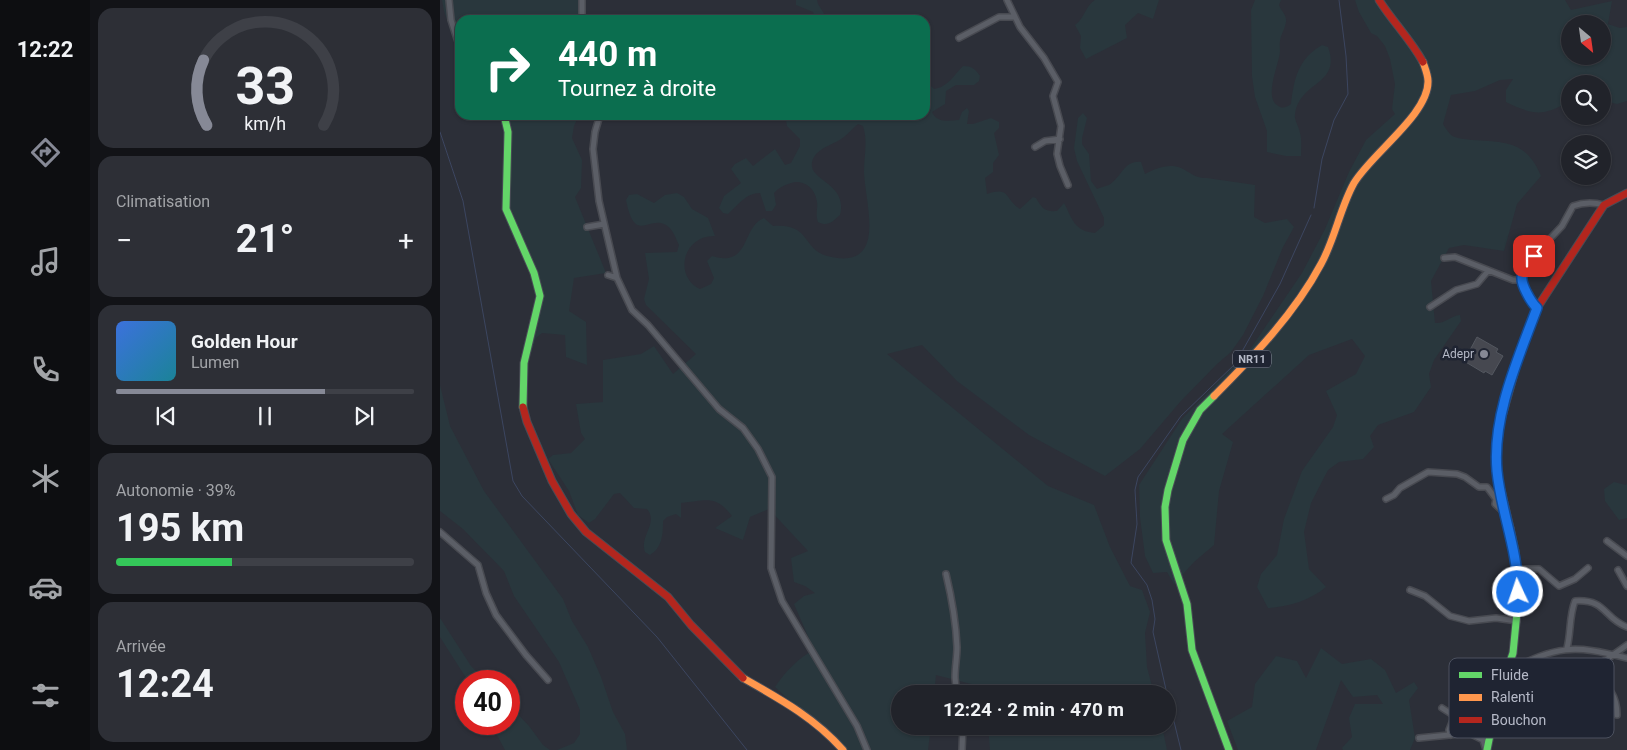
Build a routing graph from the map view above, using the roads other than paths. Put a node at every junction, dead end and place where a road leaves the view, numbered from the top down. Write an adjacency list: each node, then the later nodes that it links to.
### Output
1 (449, 0): 7 (street)
2 (582, 0): 5 (street)
3 (1007, 0): 6 (street)
4 (1379, 0): 58 (main road, NR11)
5 (582, 15)
6 (1015, 17): 8 (street); 11 (street)
7 (455, 32)
8 (959, 38)
9 (505, 120): 55 (main road)
10 (599, 120): 16 (street)
11 (1060, 139): 12 (street); 13 (street)
12 (1035, 147)
13 (1068, 185)
14 (1627, 193): 15 (main road)
15 (1604, 205): 22 (street); 24 (main road)
16 (604, 224): 17 (street); 21 (street)
17 (587, 228)
18 (1444, 258): 19 (street)
19 (1488, 271): 22 (street); 23 (street)
20 (608, 275): 21 (street)
21 (617, 278): 56 (street)
22 (1522, 280): 24 (street)
23 (1430, 307)
24 (1537, 308): 26 (main road)
25 (1386, 499): 26 (street)
26 (1507, 515): 31 (main road)
27 (440, 532): 45 (street)
28 (1607, 541): 29 (street)
29 (1627, 556)
30 (1588, 568): 31 (street)
31 (1518, 569): 36 (main road)
32 (1618, 570): 34 (street)
33 (946, 574): 46 (street)
34 (1627, 586)
35 (1410, 590): 36 (street)
36 (1517, 620): 41 (main road)
37 (1627, 627): 39 (street)
38 (1627, 645): 40 (street)
39 (1567, 648): 40 (street); 42 (street)
40 (1612, 654): 43 (street); 44 (street)
41 (1511, 658)
42 (1537, 658)
43 (1607, 658)
44 (1627, 658)
45 (548, 680)
46 (956, 685)
47 (1614, 697): 50 (street)
48 (1442, 708): 49 (street)
49 (1449, 712)
50 (1617, 715)
51 (963, 735): 57 (street)
52 (1449, 735): 53 (street)
53 (1420, 738)
54 (1479, 738): 59 (street)
55 (843, 750)
56 (867, 750)
57 (962, 750)
58 (1229, 750)
59 (1486, 750)

